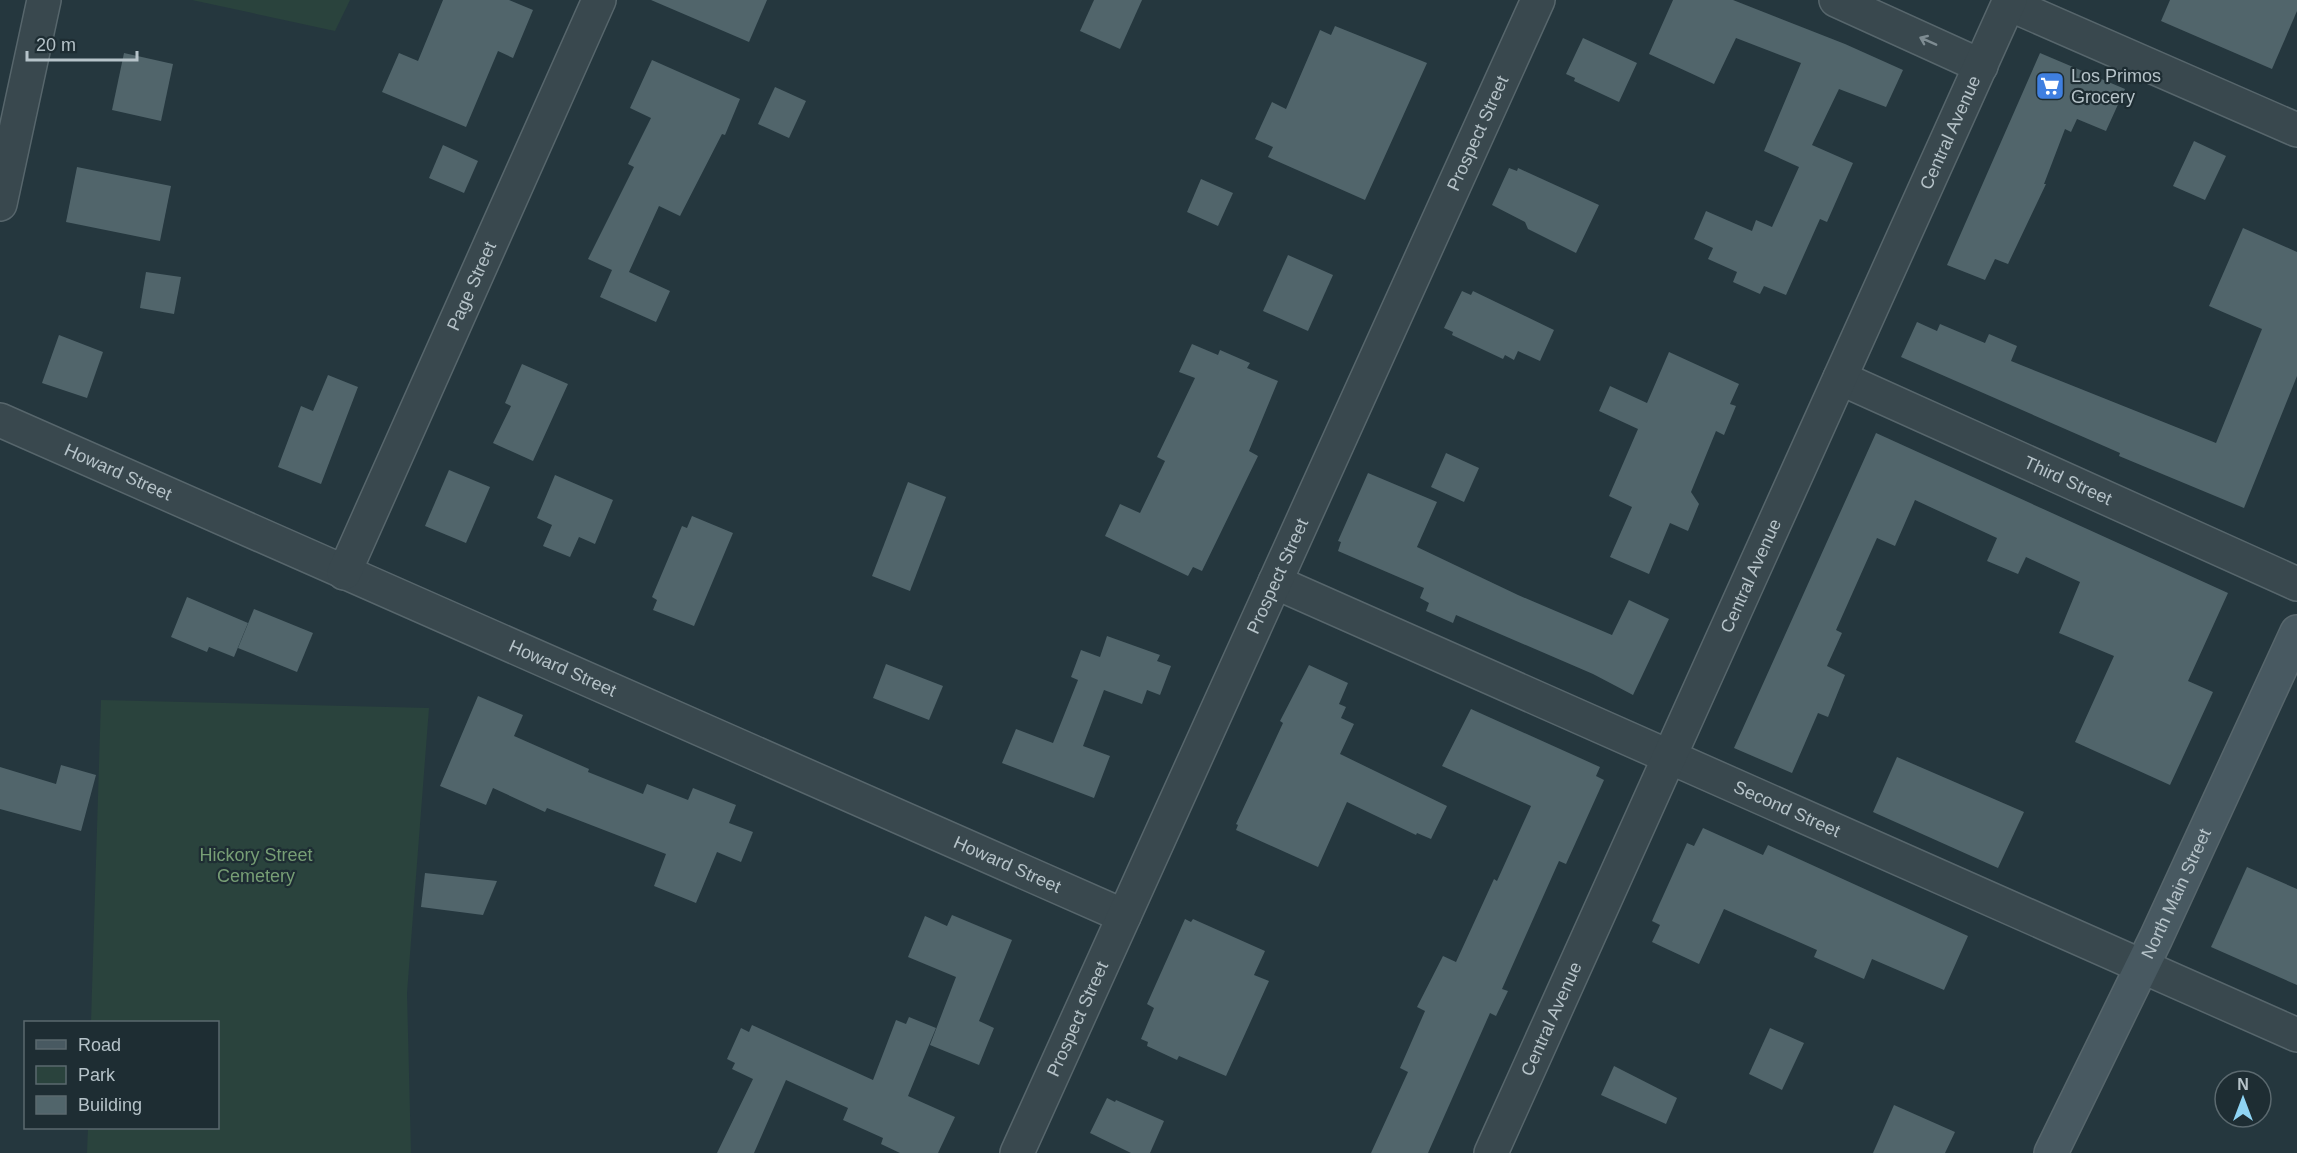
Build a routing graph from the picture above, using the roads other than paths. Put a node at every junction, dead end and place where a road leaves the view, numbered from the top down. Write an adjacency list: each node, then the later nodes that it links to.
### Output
1 (44, 0): 8 (street)
2 (599, 0): 11 (street, Page Street)
3 (1538, 0): 12 (street, Prospect Street)
4 (1836, 0): 6 (street, one-way to 4)
5 (2010, 2): 6 (street, Central Avenue); 7 (street)
6 (1981, 66): 9 (street, Central Avenue)
7 (2297, 130)
8 (0, 204)
9 (1840, 378): 13 (street, Third Street); 15 (street, Central Avenue)
10 (0, 420): 11 (street, Howard Street)
11 (344, 573): 16 (street, Howard Street)
12 (1275, 582): 15 (street, Second Street); 16 (street, Prospect Street)
13 (2297, 584)
14 (2297, 632): 17 (main road, North Main Street)
15 (1670, 757): 17 (street, Second Street); 20 (street, Central Avenue)
16 (1124, 916): 19 (street, Prospect Street)
17 (2142, 967): 18 (street, Second Street); 21 (main road, North Main Street)
18 (2297, 1035)
19 (1017, 1153)
20 (1491, 1153)
21 (2051, 1153)

